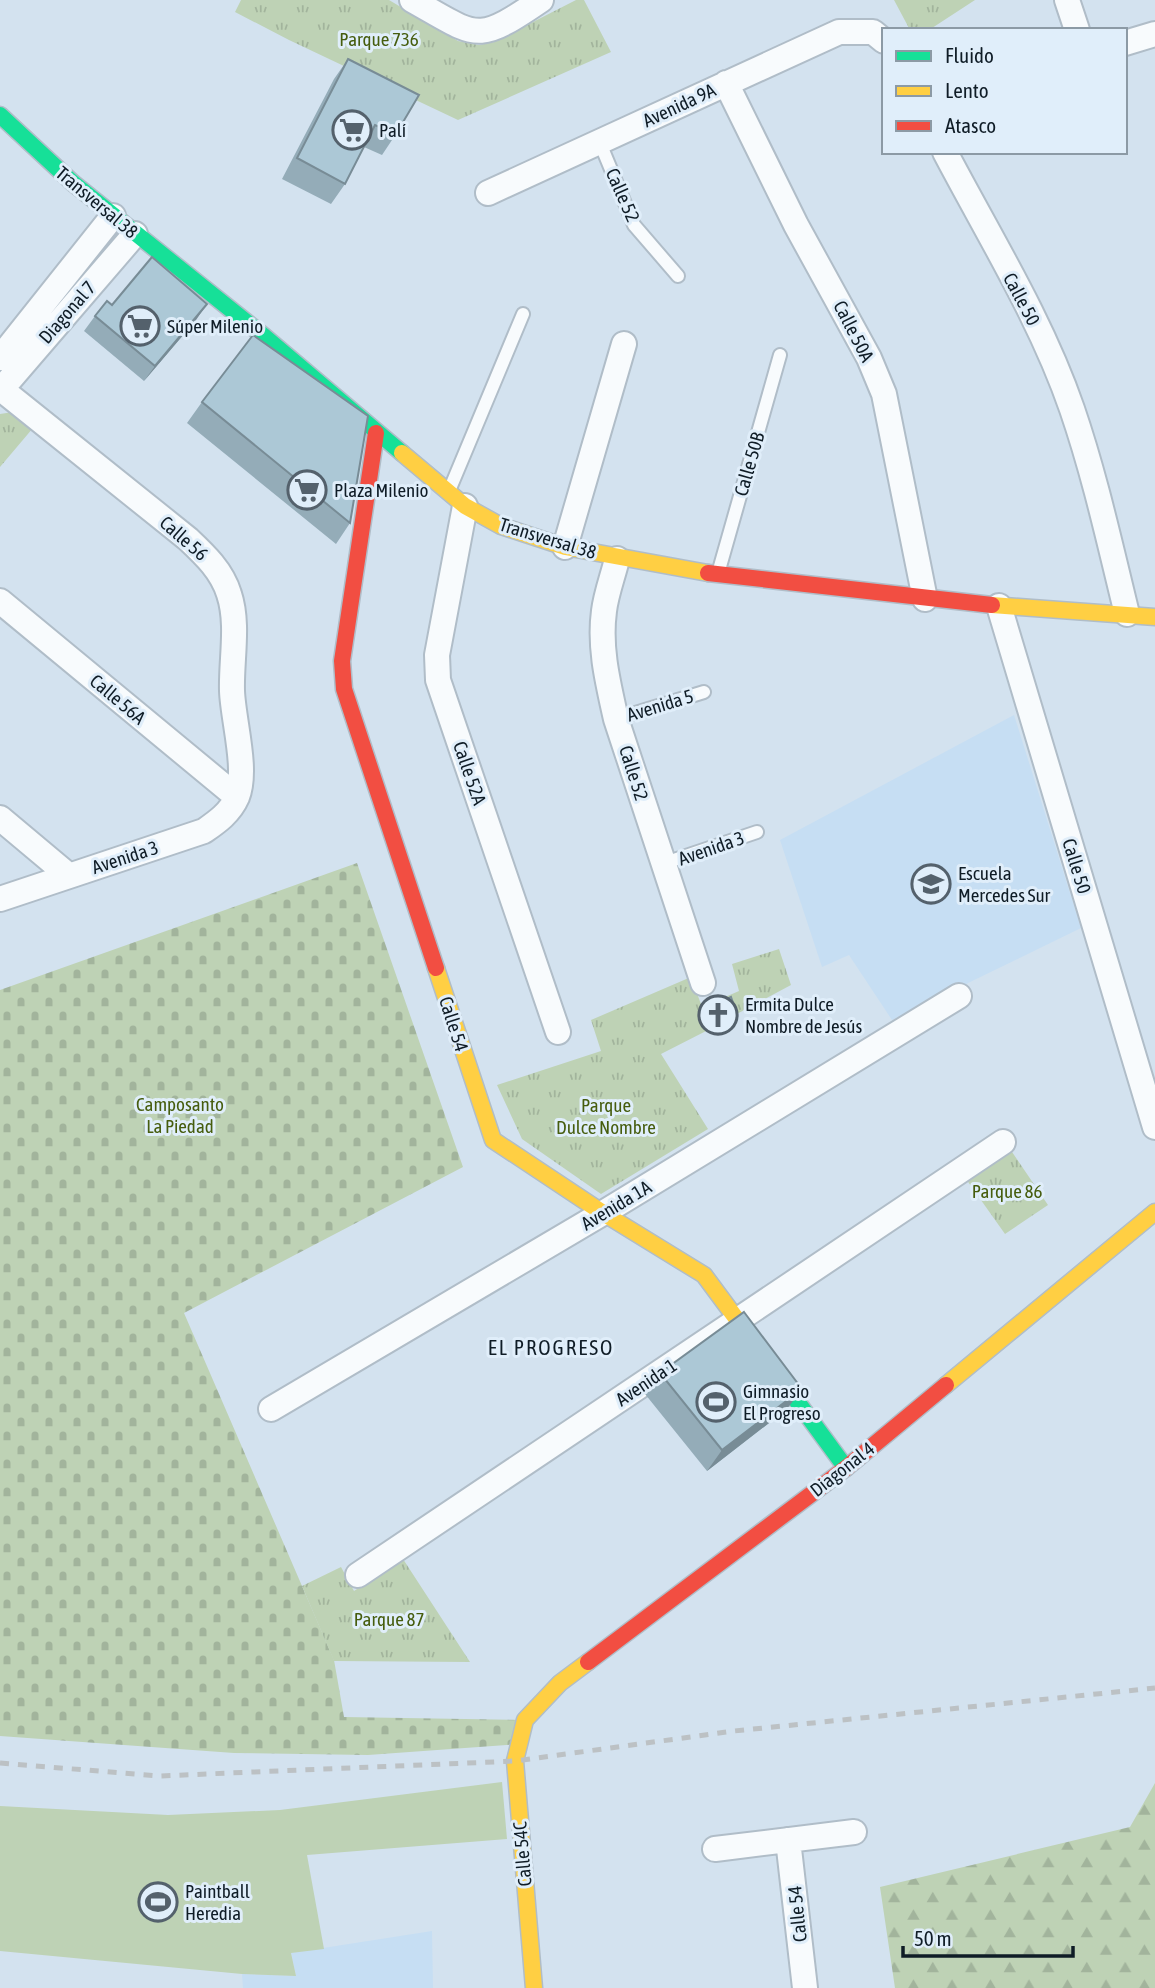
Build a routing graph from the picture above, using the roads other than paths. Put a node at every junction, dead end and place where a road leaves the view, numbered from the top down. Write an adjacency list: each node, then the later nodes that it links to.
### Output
1 (412, 0): 2 (street)
2 (541, 0)
3 (1067, 0): 4 (street)
4 (1076, 28)
5 (1155, 34): 7 (street)
6 (878, 36): 8 (street, Avenida 9A)
7 (1127, 42)
8 (726, 83): 10 (street, Avenida 9A); 26 (street, Calle 50A)
9 (0, 115): 13 (street, Transversal 38)
10 (600, 143): 12 (street, Avenida 9A); 15 (lane, Calle 52)
11 (946, 154): 29 (street, Calle 50)
12 (488, 193)
13 (113, 216): 14 (street, Transversal 38); 19 (street, Diagonal 7)
14 (135, 234): 20 (street, Diagonal 7); 21 (street, Transversal 38)
15 (678, 276)
16 (523, 314): 22 (lane)
17 (624, 344): 23 (street)
18 (780, 355): 25 (lane, Calle 50B)
19 (0, 358)
20 (0, 389): 33 (street, Calle 56)
21 (376, 433): 22 (street, Transversal 38); 45 (street, Calle 54)
22 (457, 500): 23 (street, Transversal 38); 41 (street, Calle 52A)
23 (565, 547): 24 (street, Transversal 38)
24 (617, 558): 25 (street, Transversal 38); 32 (street, Calle 52)
25 (718, 574): 26 (street, Transversal 38)
26 (925, 599): 28 (street, Transversal 38)
27 (0, 601): 33 (street, Calle 56A)
28 (999, 606): 29 (street, Transversal 38); 42 (street, Calle 50)
29 (1127, 614): 30 (street, Transversal 38)
30 (1155, 617)
31 (704, 692): 32 (lane, Avenida 5)
32 (616, 719): 36 (street, Calle 52)
33 (237, 797): 37 (street, Avenida 3)
34 (0, 818): 37 (street)
35 (757, 832): 36 (lane, Avenida 3)
36 (664, 863): 39 (street, Calle 52)
37 (68, 875): 38 (street, Avenida 3)
38 (0, 899)
39 (704, 983)
40 (959, 996): 45 (street, Avenida 1A)
41 (558, 1032)
42 (1155, 1127)
43 (1003, 1142): 46 (street, Avenida 1)
44 (1155, 1212): 48 (street, Diagonal 4)
45 (603, 1213): 46 (street, Calle 54); 47 (street, Avenida 1A)
46 (736, 1321): 48 (street, Calle 54); 49 (street, Avenida 1)
47 (271, 1409)
48 (846, 1468): 50 (street, Diagonal 4)
49 (358, 1575)
50 (525, 1720): 54 (street, Calle 54C)
51 (854, 1832): 52 (street)
52 (788, 1840): 53 (street); 55 (street, Calle 54)
53 (715, 1849)
54 (534, 1988)
55 (805, 1988)

